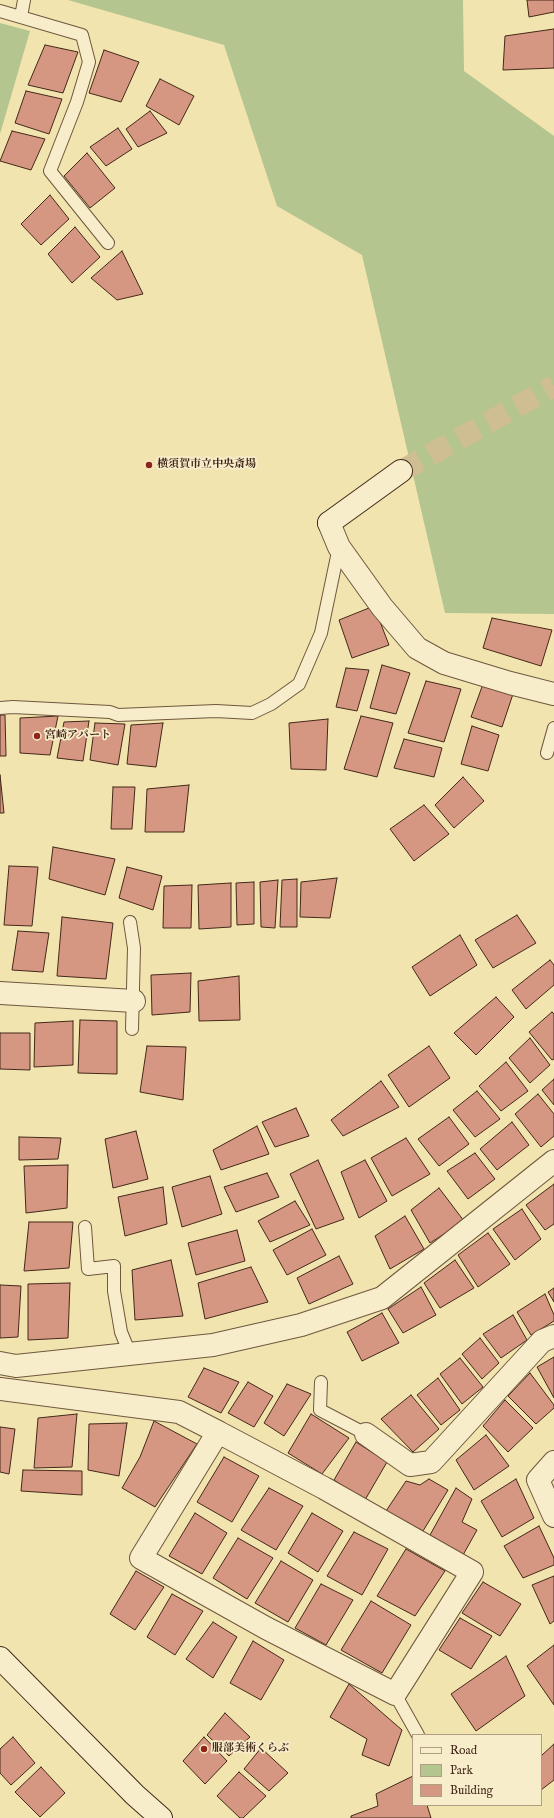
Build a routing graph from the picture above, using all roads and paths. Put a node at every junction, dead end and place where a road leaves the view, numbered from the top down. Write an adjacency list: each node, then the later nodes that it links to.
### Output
1 (24, 0): 3 (lane)
2 (0, 11): 3 (lane)
3 (21, 17): 4 (lane)
4 (108, 242)
5 (401, 471): 6 (street)
6 (339, 546): 7 (street); 8 (lane)
7 (554, 694)
8 (0, 708)
9 (554, 728): 10 (lane)
10 (546, 752)
11 (130, 922): 13 (lane)
12 (0, 993): 13 (street)
13 (134, 1001): 14 (lane)
14 (132, 1029)
15 (554, 1161): 18 (street)
16 (86, 1227): 18 (lane)
17 (554, 1336): 23 (street)
18 (130, 1354): 19 (street)
19 (0, 1363)
20 (321, 1382): 23 (lane)
21 (0, 1389): 22 (street)
22 (218, 1432): 27 (street); 27 (street)
23 (366, 1434)
24 (554, 1462): 25 (street)
25 (554, 1516)
26 (0, 1658): 29 (street)
27 (395, 1694): 28 (lane)
28 (417, 1734)
29 (161, 1818)

